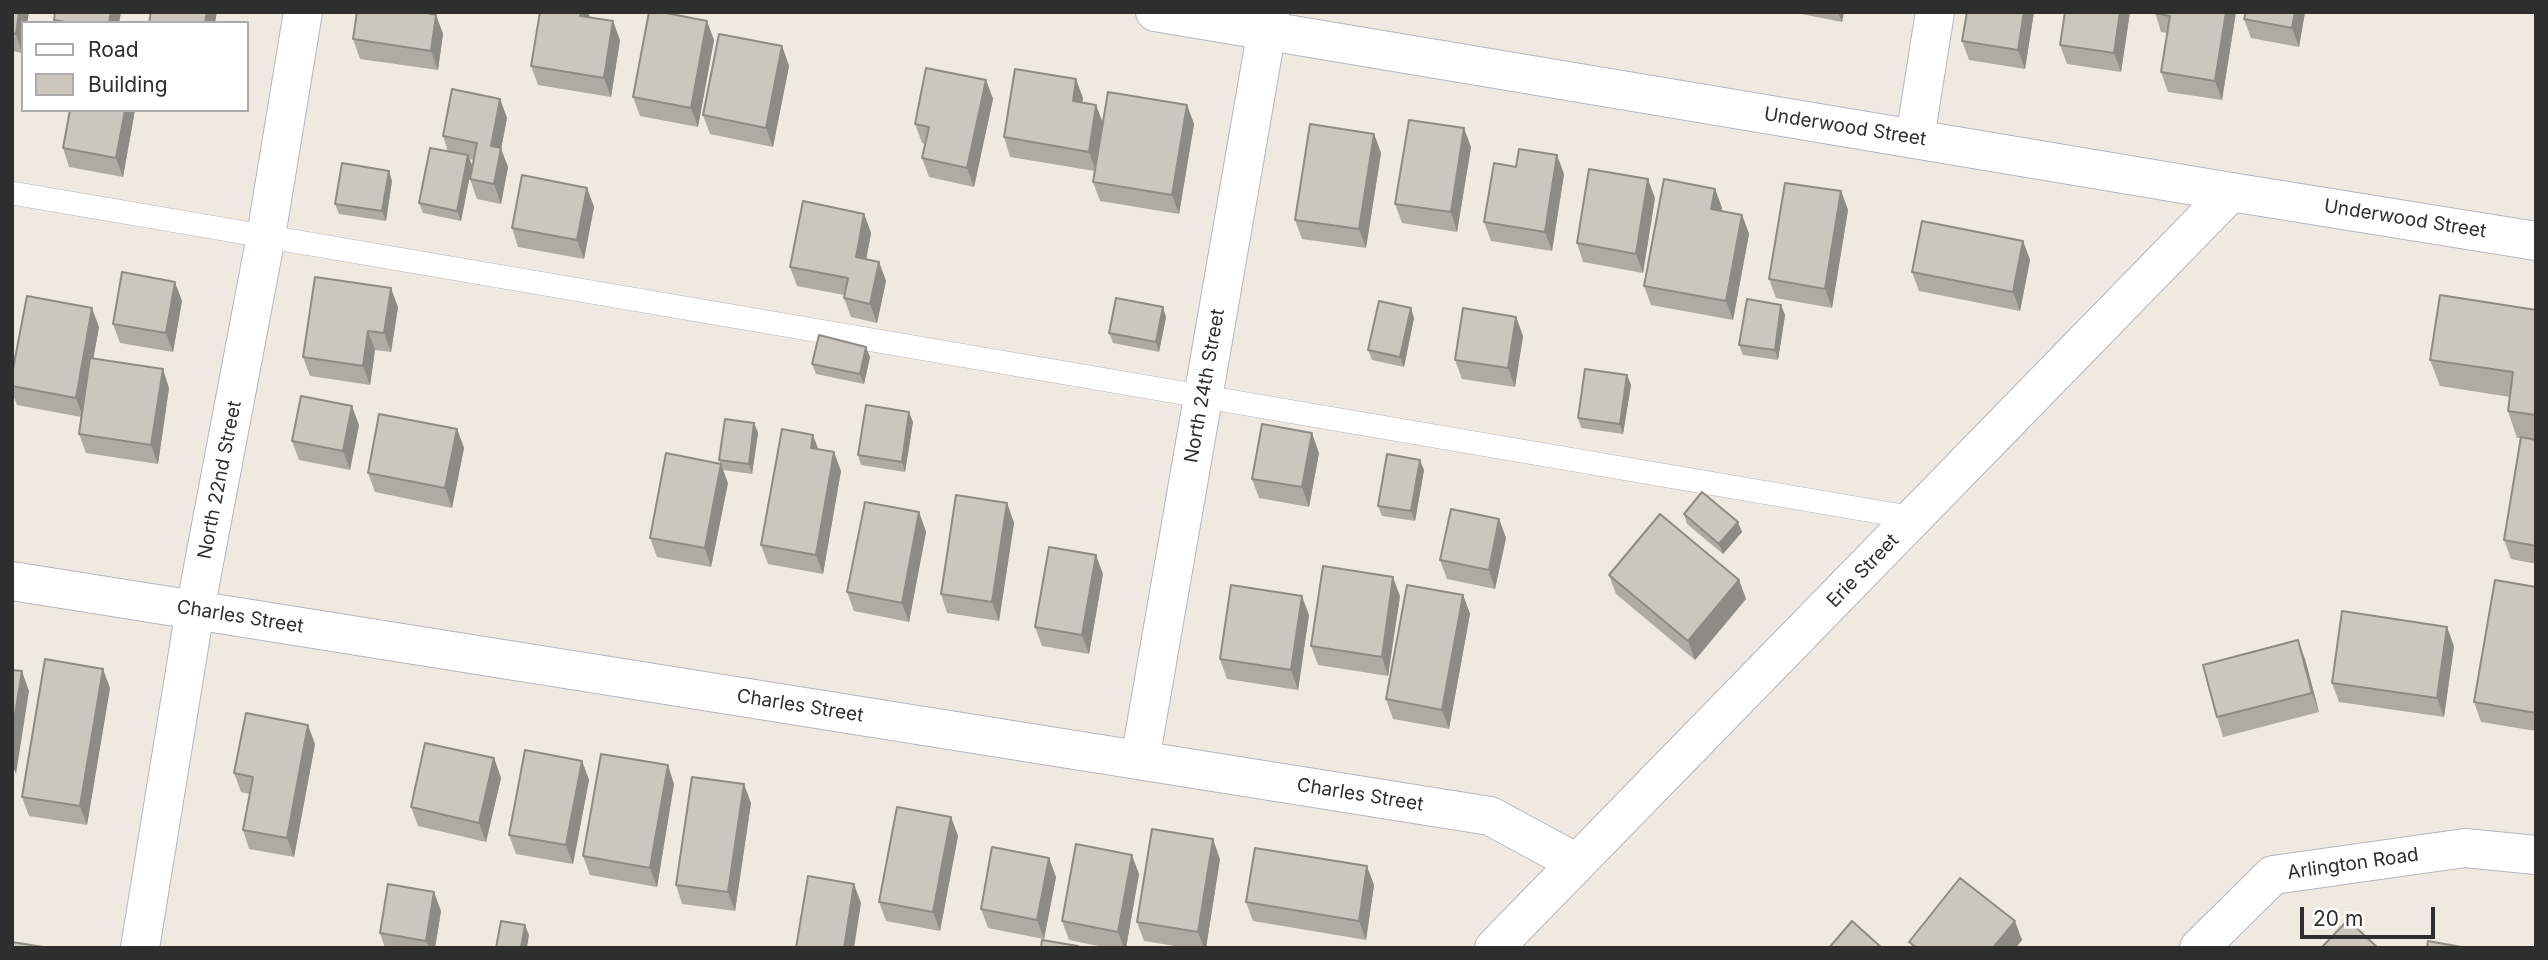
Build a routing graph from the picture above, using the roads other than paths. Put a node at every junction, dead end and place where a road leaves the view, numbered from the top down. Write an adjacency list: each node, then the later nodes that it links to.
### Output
1 (303, 12): 8 (street, North 22nd Street)
2 (1155, 12): 4 (street, Underwood Street)
3 (1935, 12): 5 (street)
4 (1268, 22): 5 (street, Underwood Street); 10 (street, North 24th Street)
5 (1916, 138): 6 (street, Underwood Street)
6 (2231, 192): 9 (street, Underwood Street); 11 (street, Erie Street)
7 (12, 193): 8 (lane)
8 (267, 236): 10 (lane); 13 (street, North 22nd Street)
9 (2536, 241)
10 (1203, 398): 11 (lane); 14 (street, North 24th Street)
11 (1914, 519): 16 (street, Erie Street)
12 (12, 581): 13 (street, Charles Street)
13 (195, 610): 14 (street, Charles Street); 17 (street, North 22nd Street)
14 (1140, 760): 16 (street, Charles Street)
15 (2536, 855): 19 (street, Arlington Road)
16 (1577, 863): 18 (street, Erie Street)
17 (140, 948)
18 (1494, 948)
19 (2199, 948)

